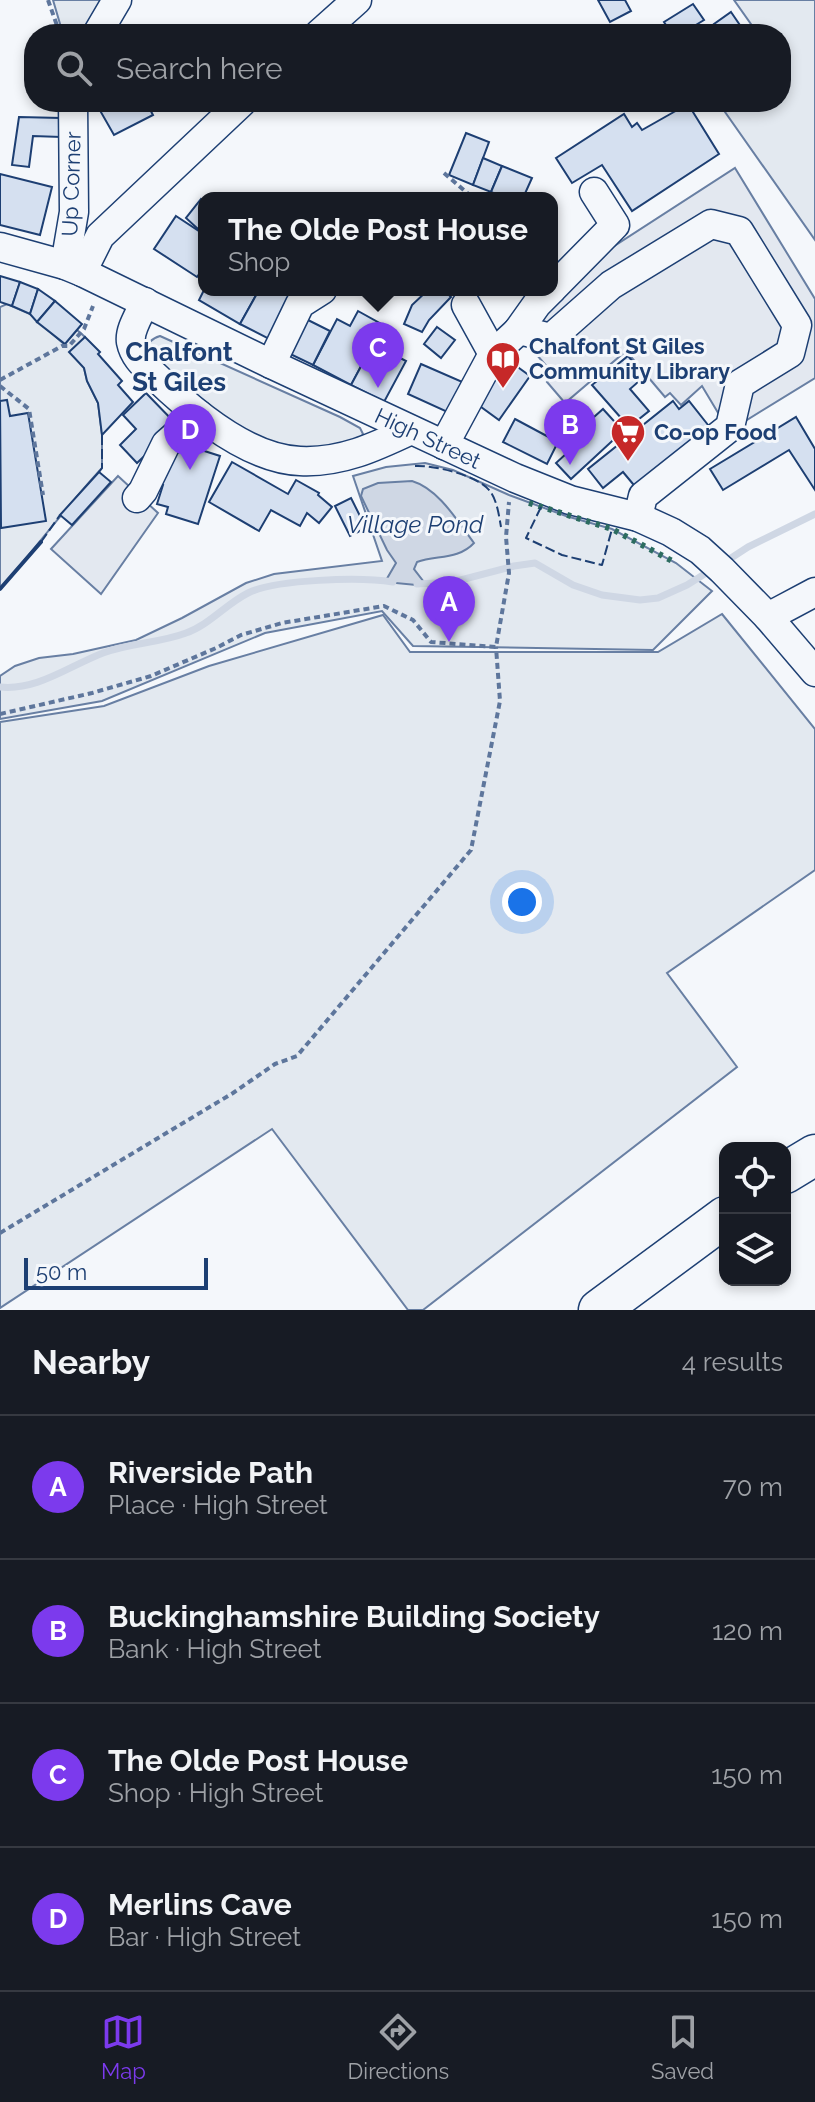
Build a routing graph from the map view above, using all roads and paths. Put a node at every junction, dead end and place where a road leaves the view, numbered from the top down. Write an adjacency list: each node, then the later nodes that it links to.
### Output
1 (48, 0): 4 (path)
2 (117, 0): 5 (street)
3 (357, 0): 6 (street)
4 (56, 24)
5 (103, 24)
6 (330, 24)
7 (73, 112): 13 (street, Up Corner)
8 (231, 112): 13 (street)
9 (444, 173): 10 (path)
10 (463, 192)
11 (594, 192): 14 (street)
12 (0, 247): 13 (street, High Street)
13 (83, 273): 17 (street, High Street); 22 (path)
14 (558, 282)
15 (313, 296): 21 (street)
16 (544, 296): 19 (street)
17 (145, 302): 21 (street, High Street); 24 (street)
18 (466, 305): 20 (street)
19 (517, 332): 20 (street); 30 (street)
20 (493, 354): 26 (street)
21 (271, 364): 25 (street, High Street)
22 (0, 380)
23 (0, 386): 28 (path)
24 (199, 415): 25 (street); 29 (street)
25 (411, 430): 26 (street, High Street)
26 (444, 445): 27 (street, High Street)
27 (515, 478): 30 (street, High Street); 33 (path)
28 (43, 495)
29 (137, 498)
30 (638, 517): 32 (street, High Street)
31 (815, 592): 32 (street)
32 (768, 617): 34 (street, High Street)
33 (496, 647): 35 (path); 37 (path)
34 (815, 672)
35 (0, 714)
36 (719, 1221): 38 (highway)
37 (0, 1233)
38 (599, 1310)

